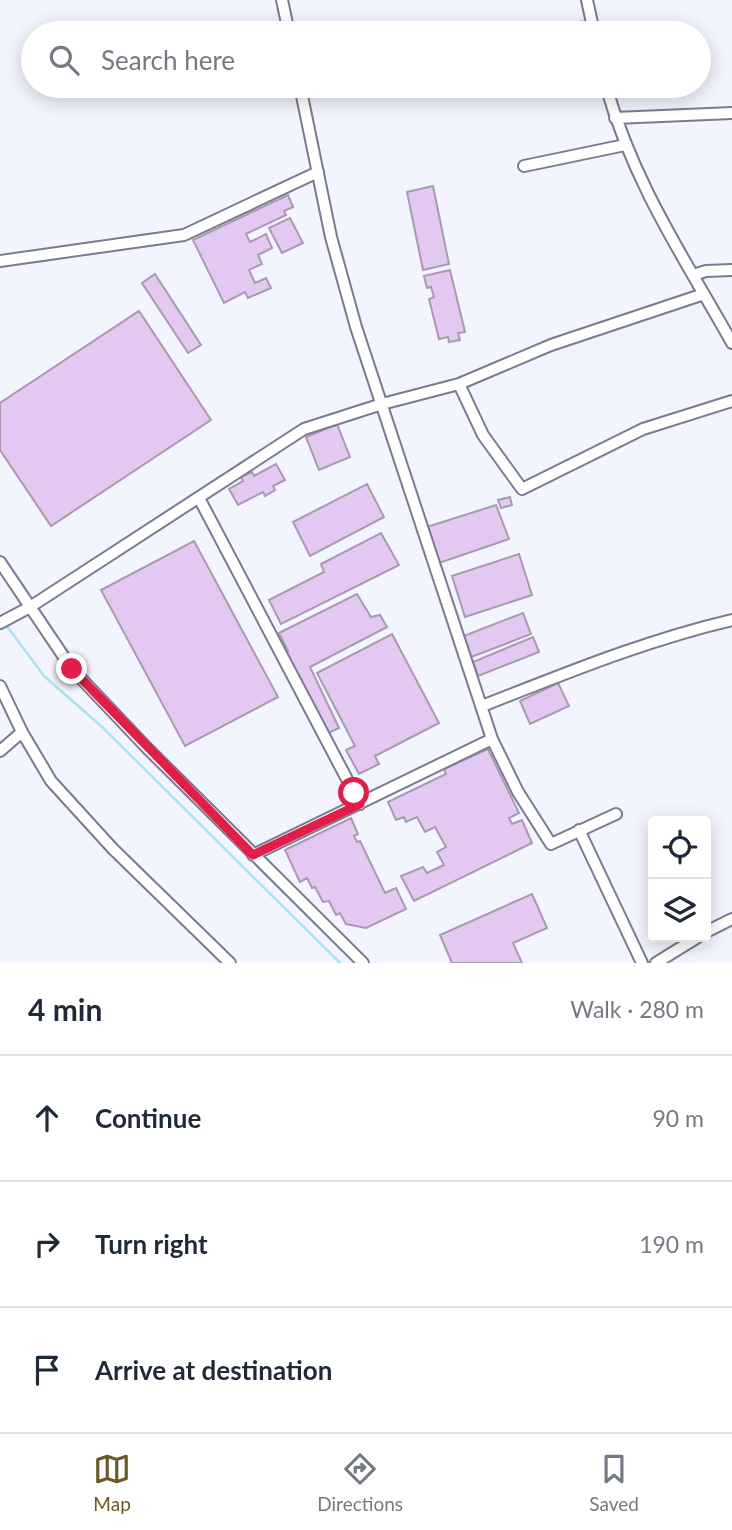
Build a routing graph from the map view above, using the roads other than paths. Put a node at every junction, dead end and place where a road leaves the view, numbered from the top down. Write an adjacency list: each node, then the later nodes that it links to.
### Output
1 (282, 0): 3 (street)
2 (587, 0): 4 (street)
3 (286, 21)
4 (591, 21)
5 (303, 98): 11 (street)
6 (609, 98): 8 (street)
7 (732, 113): 8 (street)
8 (615, 118): 9 (street)
9 (625, 145): 10 (street); 14 (street)
10 (524, 166)
11 (318, 172): 12 (street); 19 (street)
12 (0, 261)
13 (732, 270): 14 (street)
14 (692, 275): 15 (street)
15 (704, 294): 16 (street); 17 (street)
16 (732, 343)
17 (459, 384): 18 (street); 19 (street)
18 (732, 401)
19 (382, 404): 20 (street); 26 (street)
20 (200, 498): 22 (street); 30 (street)
21 (0, 562): 22 (street)
22 (30, 607): 24 (street); 33 (street)
23 (732, 620): 26 (street)
24 (0, 623)
25 (0, 686): 27 (street)
26 (482, 706): 28 (street)
27 (22, 732): 29 (street); 37 (street)
28 (492, 739): 30 (street); 32 (street)
29 (0, 751)
30 (360, 804): 33 (street)
31 (616, 814): 32 (street)
32 (579, 830): 39 (street)
33 (253, 855): 38 (street)
34 (732, 919): 35 (street)
35 (711, 930)
36 (690, 942): 40 (street)
37 (230, 963)
38 (363, 963)
39 (642, 963)
40 (656, 963)

